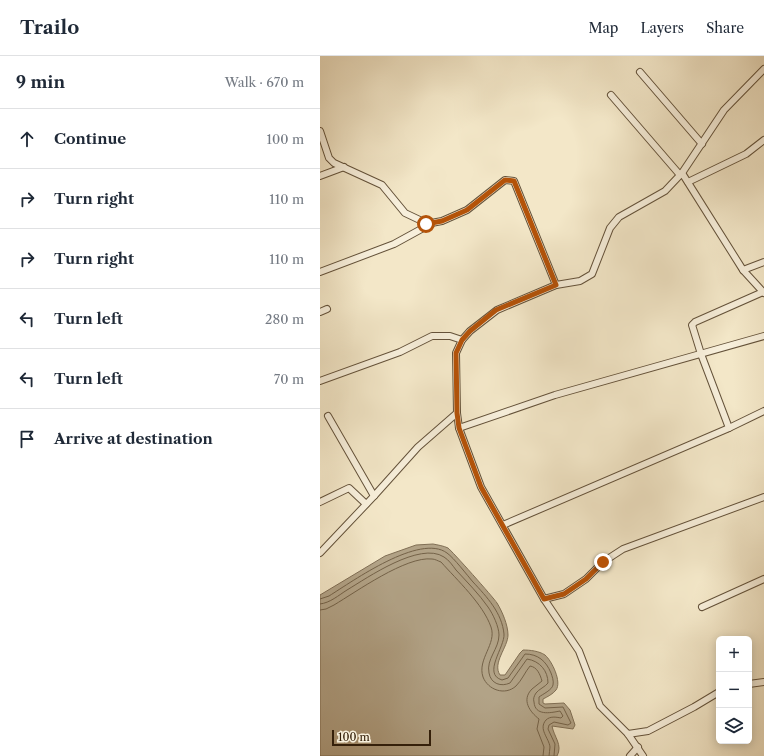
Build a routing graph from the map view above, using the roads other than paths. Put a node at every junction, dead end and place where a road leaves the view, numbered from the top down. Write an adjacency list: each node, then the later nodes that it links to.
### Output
1 (764, 69): 6 (street)
2 (640, 72): 6 (street)
3 (611, 95): 8 (street)
4 (320, 131): 7 (street)
5 (764, 140): 10 (street)
6 (702, 144): 8 (street)
7 (344, 167): 9 (street); 11 (street)
8 (681, 174): 10 (street); 15 (street)
9 (320, 176)
10 (688, 182): 13 (street)
11 (426, 224): 14 (street); 15 (street)
12 (764, 262): 13 (street)
13 (743, 270): 16 (street)
14 (320, 272)
15 (556, 285): 20 (street)
16 (763, 293): 21 (street)
17 (327, 309): 18 (street)
18 (320, 312)
19 (764, 336): 21 (street)
20 (462, 340): 22 (street); 24 (street)
21 (701, 354): 26 (street); 27 (street)
22 (320, 381)
23 (764, 411): 27 (street)
24 (457, 413): 26 (street); 28 (street)
25 (328, 416): 28 (street)
26 (459, 428): 32 (street)
27 (729, 428): 32 (street)
28 (374, 496): 31 (street)
29 (764, 497): 35 (street)
30 (320, 502): 31 (street)
31 (366, 504): 33 (street)
32 (503, 525): 35 (street)
33 (320, 553)
34 (764, 579): 36 (street)
35 (544, 599): 40 (street)
36 (702, 607)
37 (764, 682): 38 (street)
38 (752, 684)
39 (716, 694): 40 (street)
40 (628, 734): 41 (street)
41 (638, 747): 42 (street); 43 (street)
42 (630, 756)
43 (643, 756)

